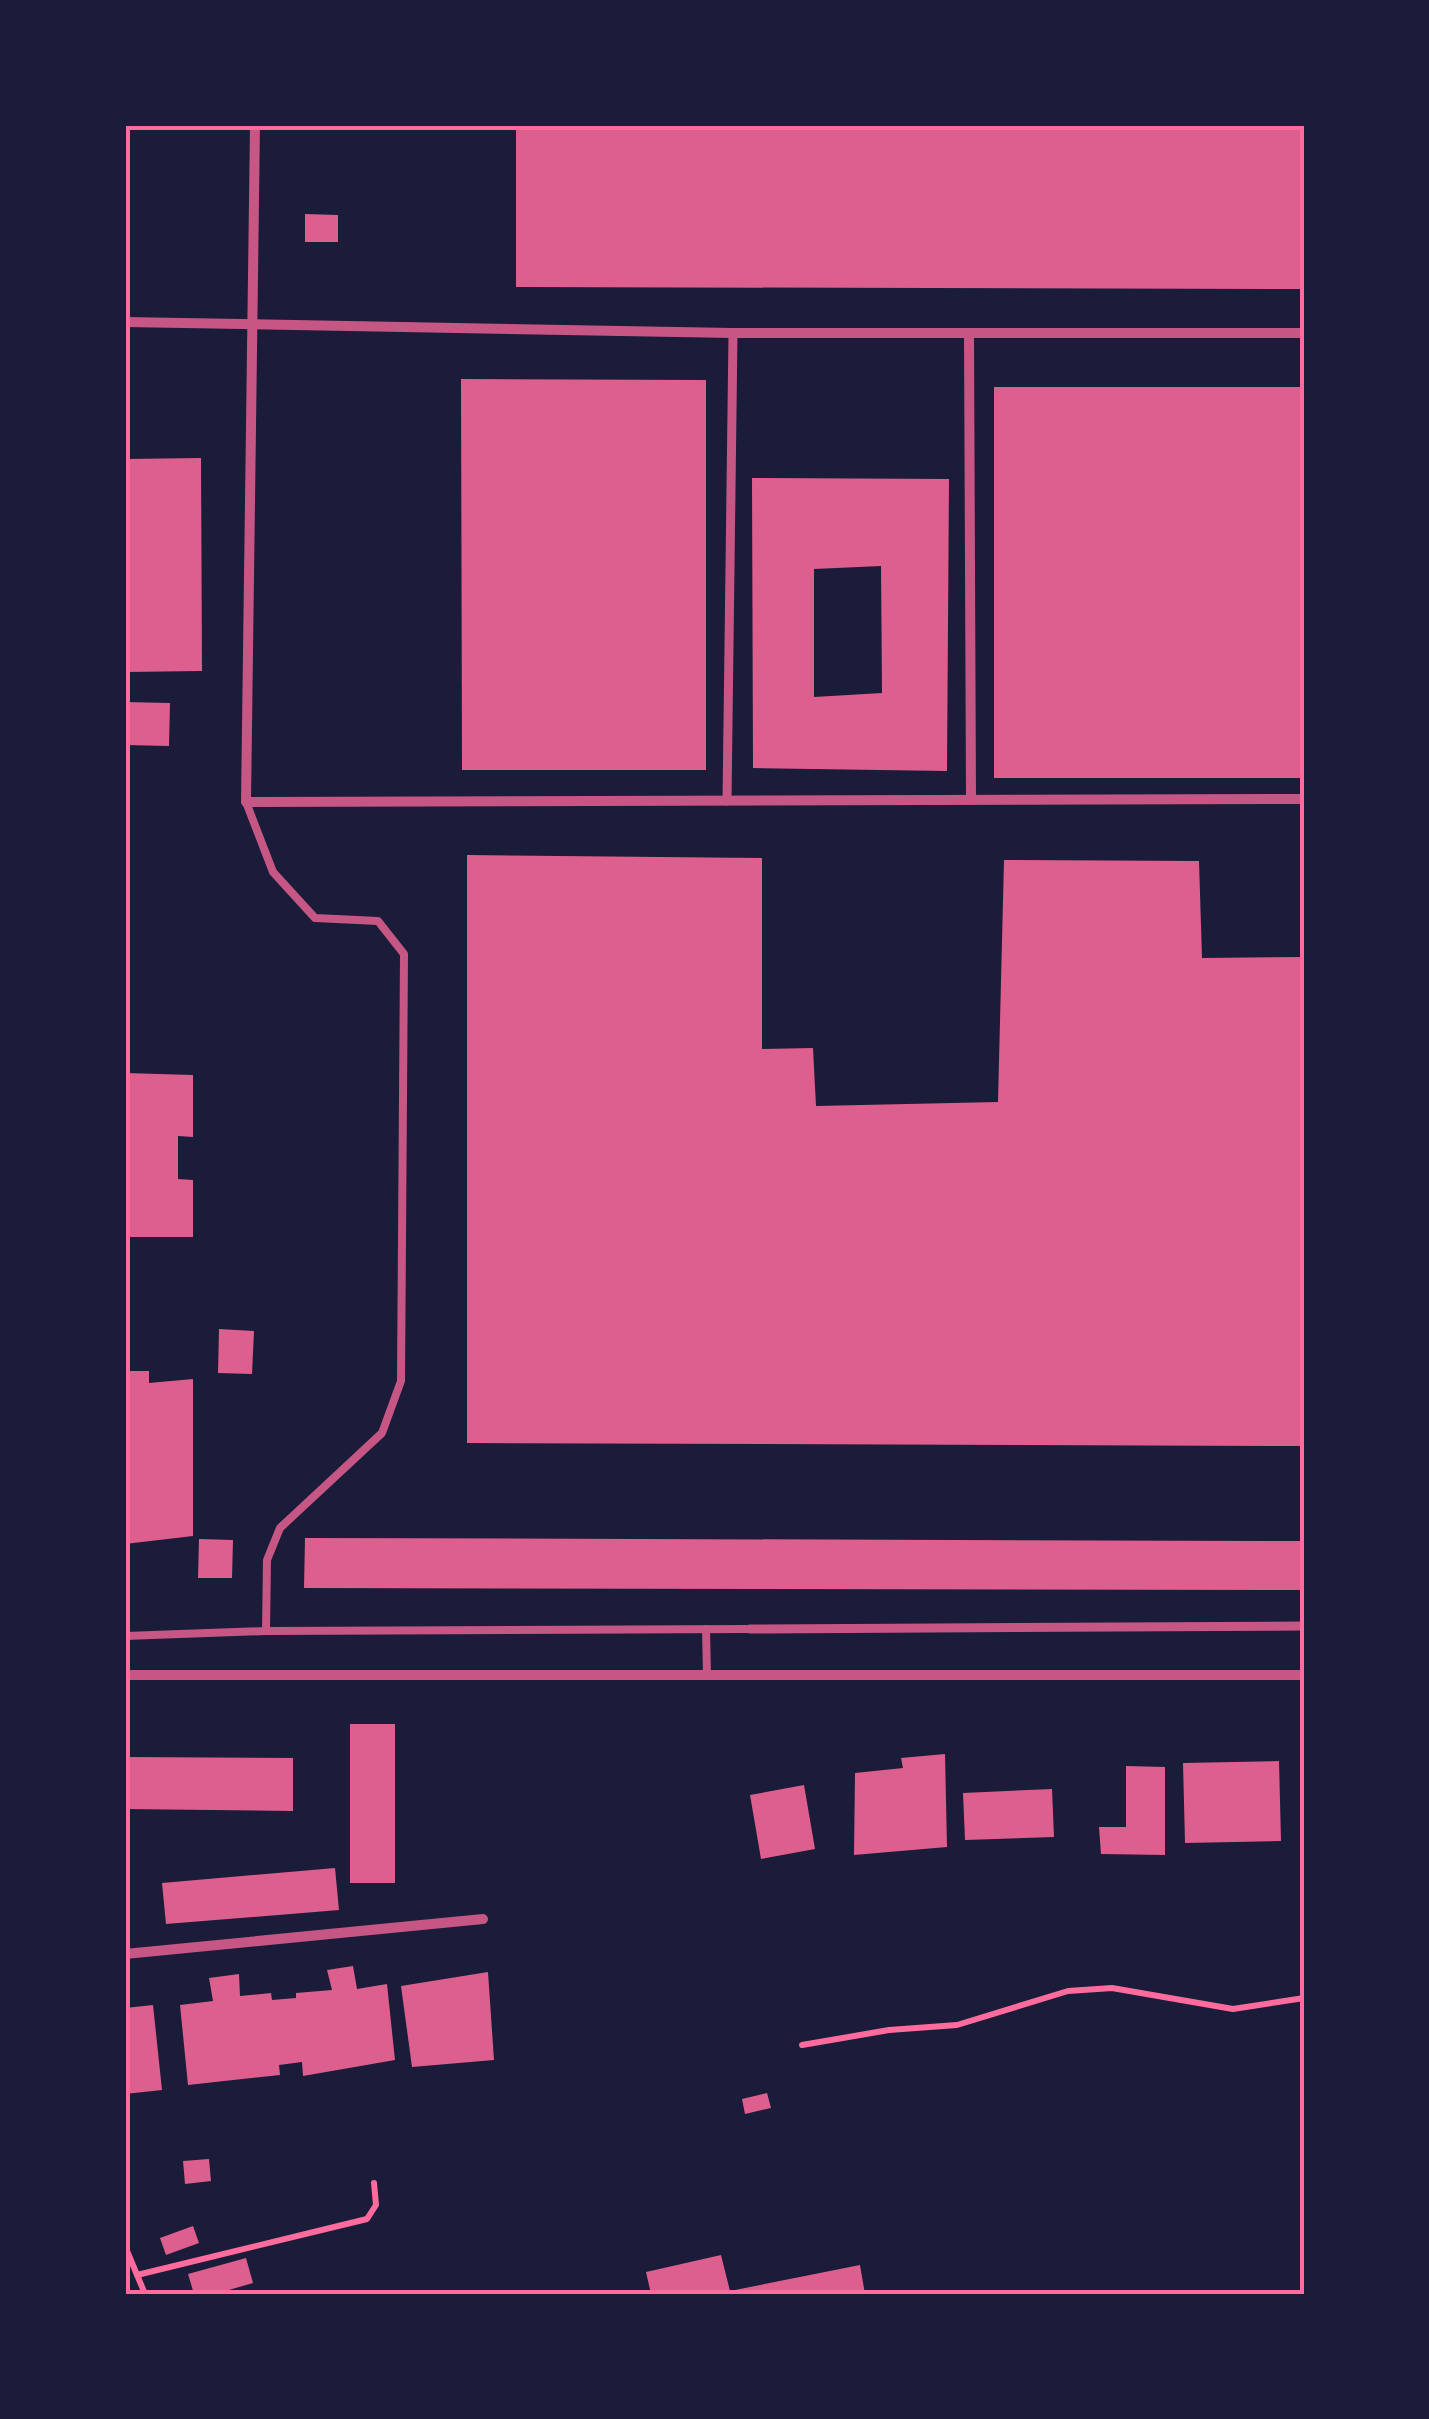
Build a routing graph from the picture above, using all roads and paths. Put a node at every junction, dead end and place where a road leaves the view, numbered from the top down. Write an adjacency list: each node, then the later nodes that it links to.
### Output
1 (255, 125): 3 (street)
2 (125, 322): 3 (street)
3 (253, 323): 4 (street); 10 (street)
4 (733, 333): 5 (street); 9 (street)
5 (969, 333): 6 (street); 7 (street)
6 (1304, 333)
7 (971, 800): 8 (street); 9 (street)
8 (1304, 800)
9 (727, 801): 10 (street)
10 (246, 802): 14 (lane)
11 (1304, 1626): 13 (street)
12 (706, 1629): 13 (lane); 14 (lane); 17 (lane)
13 (750, 1629)
14 (266, 1631): 15 (lane)
15 (125, 1636)
16 (125, 1675): 17 (street)
17 (707, 1675): 18 (street)
18 (1304, 1675)
19 (483, 1918): 20 (street)
20 (125, 1954)
21 (1304, 1998): 22 (path)
22 (802, 2045)
23 (374, 2183): 25 (path)
24 (125, 2246): 25 (path)
25 (136, 2274): 26 (path)
26 (145, 2294)

